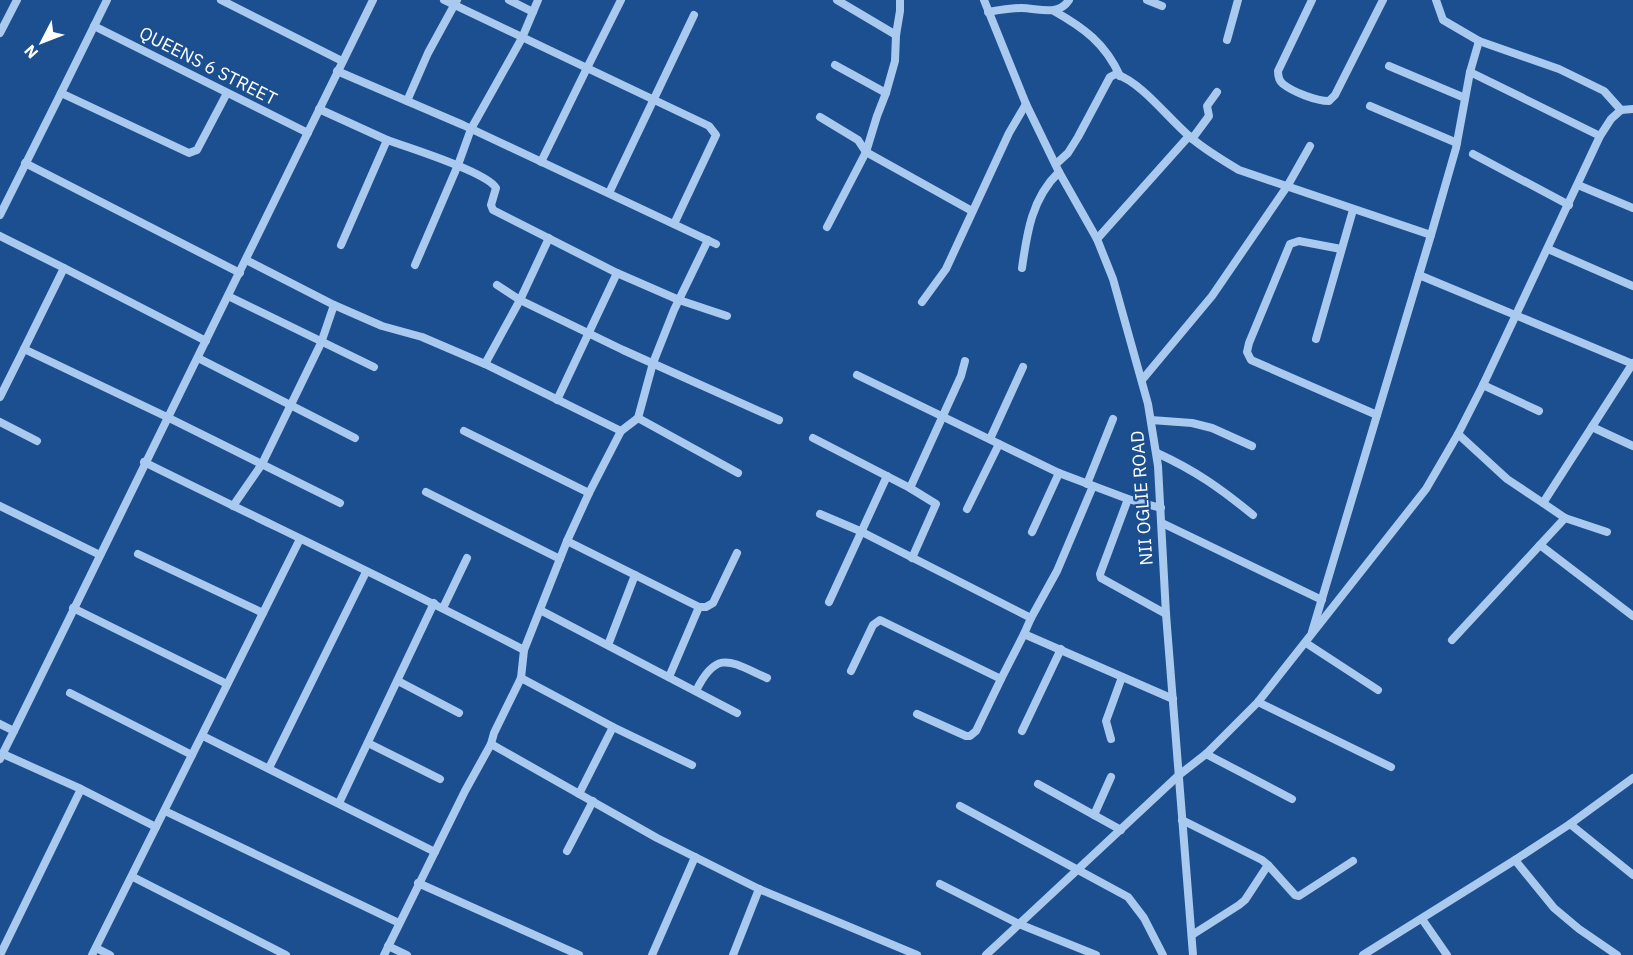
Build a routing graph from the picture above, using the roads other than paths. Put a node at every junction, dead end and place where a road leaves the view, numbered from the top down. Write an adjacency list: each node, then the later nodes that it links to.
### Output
1 (17, 0): 24 (street)
2 (107, 0): 25 (street)
3 (221, 0): 31 (street)
4 (373, 0): 31 (street)
5 (444, 0): 18 (street)
6 (509, 0): 21 (street)
7 (538, 0): 21 (street)
8 (621, 0): 34 (street)
9 (837, 0): 27 (street)
10 (900, 0): 27 (street)
11 (984, 0): 22 (street, NII OGLIE ROAD)
12 (1069, 0): 20 (street)
13 (1147, 0): 19 (street)
14 (1238, 0): 29 (street)
15 (1312, 0): 16 (street)
16 (1383, 0)
17 (1436, 0): 30 (street)
18 (455, 3): 28 (street); 44 (street)
19 (1162, 6)
20 (1054, 11): 22 (street); 37 (street)
21 (533, 12): 28 (street)
22 (988, 12): 45 (street, NII OGLIE ROAD)
23 (694, 15): 43 (street)
24 (2, 22): 26 (street)
25 (94, 26): 39 (street); 40 (street, QUEENS 6 STREET)
26 (0, 33)
27 (896, 35): 41 (street)
28 (522, 38): 34 (street); 51 (street)
29 (1227, 40)
30 (1479, 41): 36 (street); 49 (street)
31 (342, 61): 35 (street)
32 (835, 65): 41 (street)
33 (1389, 66): 42 (street)
34 (587, 68): 43 (street); 61 (street)
35 (337, 71): 44 (street); 47 (street)
36 (1470, 72): 42 (street); 53 (street)
37 (1120, 76): 54 (street); 62 (street)
38 (1217, 92): 54 (street)
39 (61, 93): 40 (street); 60 (street)
40 (227, 93): 52 (street, QUEENS 6 STREET)
41 (886, 93): 58 (street)
42 (1465, 98): 56 (street)
43 (653, 99): 67 (street); 73 (street)
44 (407, 101): 51 (street)
45 (1026, 104): 62 (street, NII OGLIE ROAD); 71 (street)
46 (1370, 106): 56 (street)
47 (319, 109): 52 (street); 55 (street)
48 (1633, 109): 49 (street)
49 (1621, 110): 53 (street)
50 (820, 117): 58 (street)
51 (471, 129): 61 (street); 63 (street)
52 (308, 133): 84 (street)
53 (1600, 136): 66 (street)
54 (1190, 137): 65 (street); 78 (street)
55 (387, 140): 63 (street); 81 (street)
56 (1457, 143): 75 (street)
57 (1310, 146): 65 (street)
58 (866, 152): 71 (street); 74 (street)
59 (1473, 154): 68 (street)
60 (25, 162): 72 (street); 88 (street)
61 (541, 162): 67 (street)
62 (1056, 164): 64 (street, NII OGLIE ROAD)
63 (458, 165): 77 (street); 85 (street)
64 (1059, 172): 78 (street, NII OGLIE ROAD); 87 (street)
65 (1288, 185): 70 (street); 113 (street)
66 (1578, 185): 68 (street); 69 (street)
67 (609, 193): 73 (street)
68 (1569, 205): 83 (street)
69 (1633, 208)
70 (1353, 210): 75 (street); 82 (street)
71 (972, 211): 96 (street)
72 (0, 215)
73 (674, 224): 79 (street)
74 (827, 227)
75 (1431, 235): 90 (street)
76 (0, 236): 86 (street)
77 (549, 238): 89 (street); 94 (street)
78 (1097, 239): 113 (street, NII OGLIE ROAD)
79 (708, 240): 80 (street); 95 (street)
80 (716, 244)
81 (341, 245)
82 (1341, 249): 101 (street); 119 (street)
83 (1548, 249): 92 (street); 99 (street)
84 (246, 260): 88 (street); 97 (street)
85 (415, 265)
86 (64, 268): 102 (street); 104 (street)
87 (1022, 268)
88 (240, 273): 93 (street)
89 (617, 273): 95 (street); 100 (street)
90 (1419, 275): 99 (street); 119 (street)
91 (497, 285): 94 (street)
92 (1633, 286)
93 (228, 296): 102 (street); 103 (street)
94 (520, 300): 100 (street); 108 (street)
95 (679, 300): 98 (street); 107 (street)
96 (922, 302)
97 (334, 305): 103 (street); 108 (street)
98 (727, 316)
99 (1516, 316): 109 (street); 114 (street)
100 (588, 333): 107 (street); 116 (street)
101 (1316, 339)
102 (206, 341): 105 (street)
103 (321, 343): 110 (street); 117 (street)
104 (24, 349): 115 (street); 121 (street)
105 (198, 358): 117 (street); 121 (street)
106 (965, 361): 120 (street)
107 (653, 363): 122 (street); 124 (street)
108 (484, 364): 116 (street)
109 (1633, 364): 127 (street)
110 (374, 367)
111 (1023, 367): 133 (street)
112 (858, 375): 120 (street)
113 (1142, 380): 125 (street, NII OGLIE ROAD)
114 (1483, 385): 118 (street); 130 (street)
115 (0, 397)
116 (557, 400): 129 (street)
117 (290, 405): 131 (street); 140 (street)
118 (1539, 411)
119 (1377, 415): 173 (street)
120 (943, 416): 133 (street); 145 (street)
121 (167, 417): 139 (street); 140 (street)
122 (638, 418): 129 (street); 141 (street)
123 (1113, 419): 144 (street)
124 (779, 420)
125 (1151, 420): 136 (street); 138 (street, NII OGLIE ROAD)
126 (0, 422): 134 (street)
127 (1592, 427): 137 (street); 150 (street)
128 (464, 431): 147 (street)
129 (621, 431): 147 (street)
130 (1458, 434): 150 (street); 185 (street)
131 (355, 438)
132 (813, 438): 143 (street)
133 (990, 439): 135 (street)
134 (37, 441)
135 (999, 444): 142 (street); 154 (street)
136 (1252, 446)
137 (1633, 446)
138 (1157, 453): 153 (street, NII OGLIE ROAD); 156 (street)
139 (144, 462): 152 (street); 167 (street)
140 (262, 464): 149 (street); 152 (street)
141 (738, 473)
142 (1059, 473): 144 (street); 160 (street)
143 (887, 477): 145 (street); 159 (street)
144 (1090, 485): 148 (street); 183 (street)
145 (910, 488): 169 (street)
146 (426, 492): 170 (street)
147 (590, 493): 163 (street)
148 (1128, 499): 153 (street); 181 (street)
149 (340, 503)
150 (1543, 503): 157 (street)
151 (0, 506): 167 (street)
152 (233, 506): 162 (street)
153 (1161, 508): 158 (street, NII OGLIE ROAD)
154 (967, 509)
155 (820, 514): 159 (street)
156 (1253, 515)
157 (1565, 518): 161 (street); 164 (street)
158 (1162, 523): 173 (street); 181 (street, NII OGLIE ROAD)
159 (860, 531): 169 (street); 174 (street)
160 (1032, 532)
161 (1607, 532)
162 (300, 539): 171 (street); 180 (street)
163 (567, 541): 170 (street); 172 (street)
164 (1540, 545): 182 (street); 186 (street)
165 (736, 553): 176 (street)
166 (138, 554): 180 (street)
167 (100, 555): 177 (street)
168 (467, 558): 178 (street)
169 (912, 558): 183 (street)
170 (560, 559): 179 (street)
171 (366, 572): 175 (street); 219 (street)
172 (635, 575): 176 (street); 187 (street)
173 (1322, 600): 185 (street)
174 (829, 602)
175 (434, 603): 178 (street); 196 (street)
176 (699, 607): 191 (street)
177 (73, 608): 197 (street); 208 (street)
178 (443, 608): 189 (street)
179 (540, 610): 187 (street); 189 (street)
180 (263, 613): 197 (street)
181 (1166, 614): 201 (street, NII OGLIE ROAD)
182 (1633, 616)
183 (1031, 618): 184 (street)
184 (1024, 634): 188 (street); 195 (street)
185 (1309, 640): 198 (street); 202 (street)
186 (1452, 640)
187 (608, 645): 191 (street)
188 (1061, 649): 192 (street); 209 (street)
189 (524, 650): 193 (street)
190 (851, 671): 195 (street)
191 (669, 677): 199 (street)
192 (1122, 677): 201 (street); 211 (street)
193 (521, 678): 207 (street); 213 (street)
194 (767, 678): 199 (street)
195 (1001, 679): 205 (street)
196 (398, 681): 204 (street); 212 (street)
197 (226, 684): 210 (street)
198 (1378, 690)
199 (696, 691): 203 (street)
200 (70, 693): 215 (street)
201 (1173, 699): 220 (street, NII OGLIE ROAD)
202 (1258, 702): 214 (street); 218 (street)
203 (737, 712)
204 (459, 713)
205 (918, 714)
206 (0, 724): 208 (street)
207 (613, 727): 217 (street); 226 (street)
208 (14, 731): 216 (street)
209 (1022, 731)
210 (203, 736): 215 (street); 219 (street)
211 (1111, 739)
212 (368, 743): 223 (street); 229 (street)
213 (491, 744): 226 (street); 238 (street)
214 (1206, 754): 220 (street); 227 (street)
215 (192, 755): 231 (street)
216 (1, 757): 225 (street)
217 (692, 765)
218 (1391, 767)
219 (269, 768): 229 (street)
220 (1179, 775): 233 (street, NII OGLIE ROAD); 236 (street)
221 (1111, 777): 232 (street)
222 (1633, 778): 234 (street)
223 (440, 779)
224 (1038, 784): 232 (street)
225 (81, 789): 235 (street); 255 (street)
226 (579, 794): 228 (street)
227 (1292, 799)
228 (593, 801): 237 (street); 239 (street)
229 (339, 803): 238 (street)
230 (960, 806): 243 (street)
231 (165, 811): 235 (street); 250 (street)
232 (1094, 815): 236 (street)
233 (1182, 820): 242 (street); 252 (street, NII OGLIE ROAD)
234 (1570, 824): 240 (street); 244 (street)
235 (156, 826): 245 (street)
236 (1120, 830): 243 (street)
237 (567, 851)
238 (435, 852): 246 (street)
239 (695, 857): 248 (street); 261 (street)
240 (1515, 860): 249 (street); 270 (street)
241 (1353, 861): 242 (street)
242 (1268, 865): 252 (street)
243 (1079, 869): 251 (street); 266 (street)
244 (1633, 875)
245 (133, 877): 254 (street); 257 (street)
246 (418, 883): 250 (street); 260 (street)
247 (940, 884): 251 (street)
248 (759, 889): 262 (street); 263 (street)
249 (1422, 919): 268 (street); 269 (street)
250 (399, 923): 253 (street)
251 (1019, 924): 264 (street); 265 (street)
252 (1192, 935): 267 (street, NII OGLIE ROAD)
253 (388, 946): 258 (street); 259 (street)
254 (94, 952): 256 (street)
255 (0, 955)
256 (110, 955)
257 (286, 955)
258 (384, 955)
259 (407, 955)
260 (579, 955)
261 (651, 955)
262 (734, 955)
263 (917, 955)
264 (986, 955)
265 (1096, 955)
266 (1163, 955)
267 (1192, 955)
268 (1364, 955)
269 (1447, 955)
270 (1617, 955)

